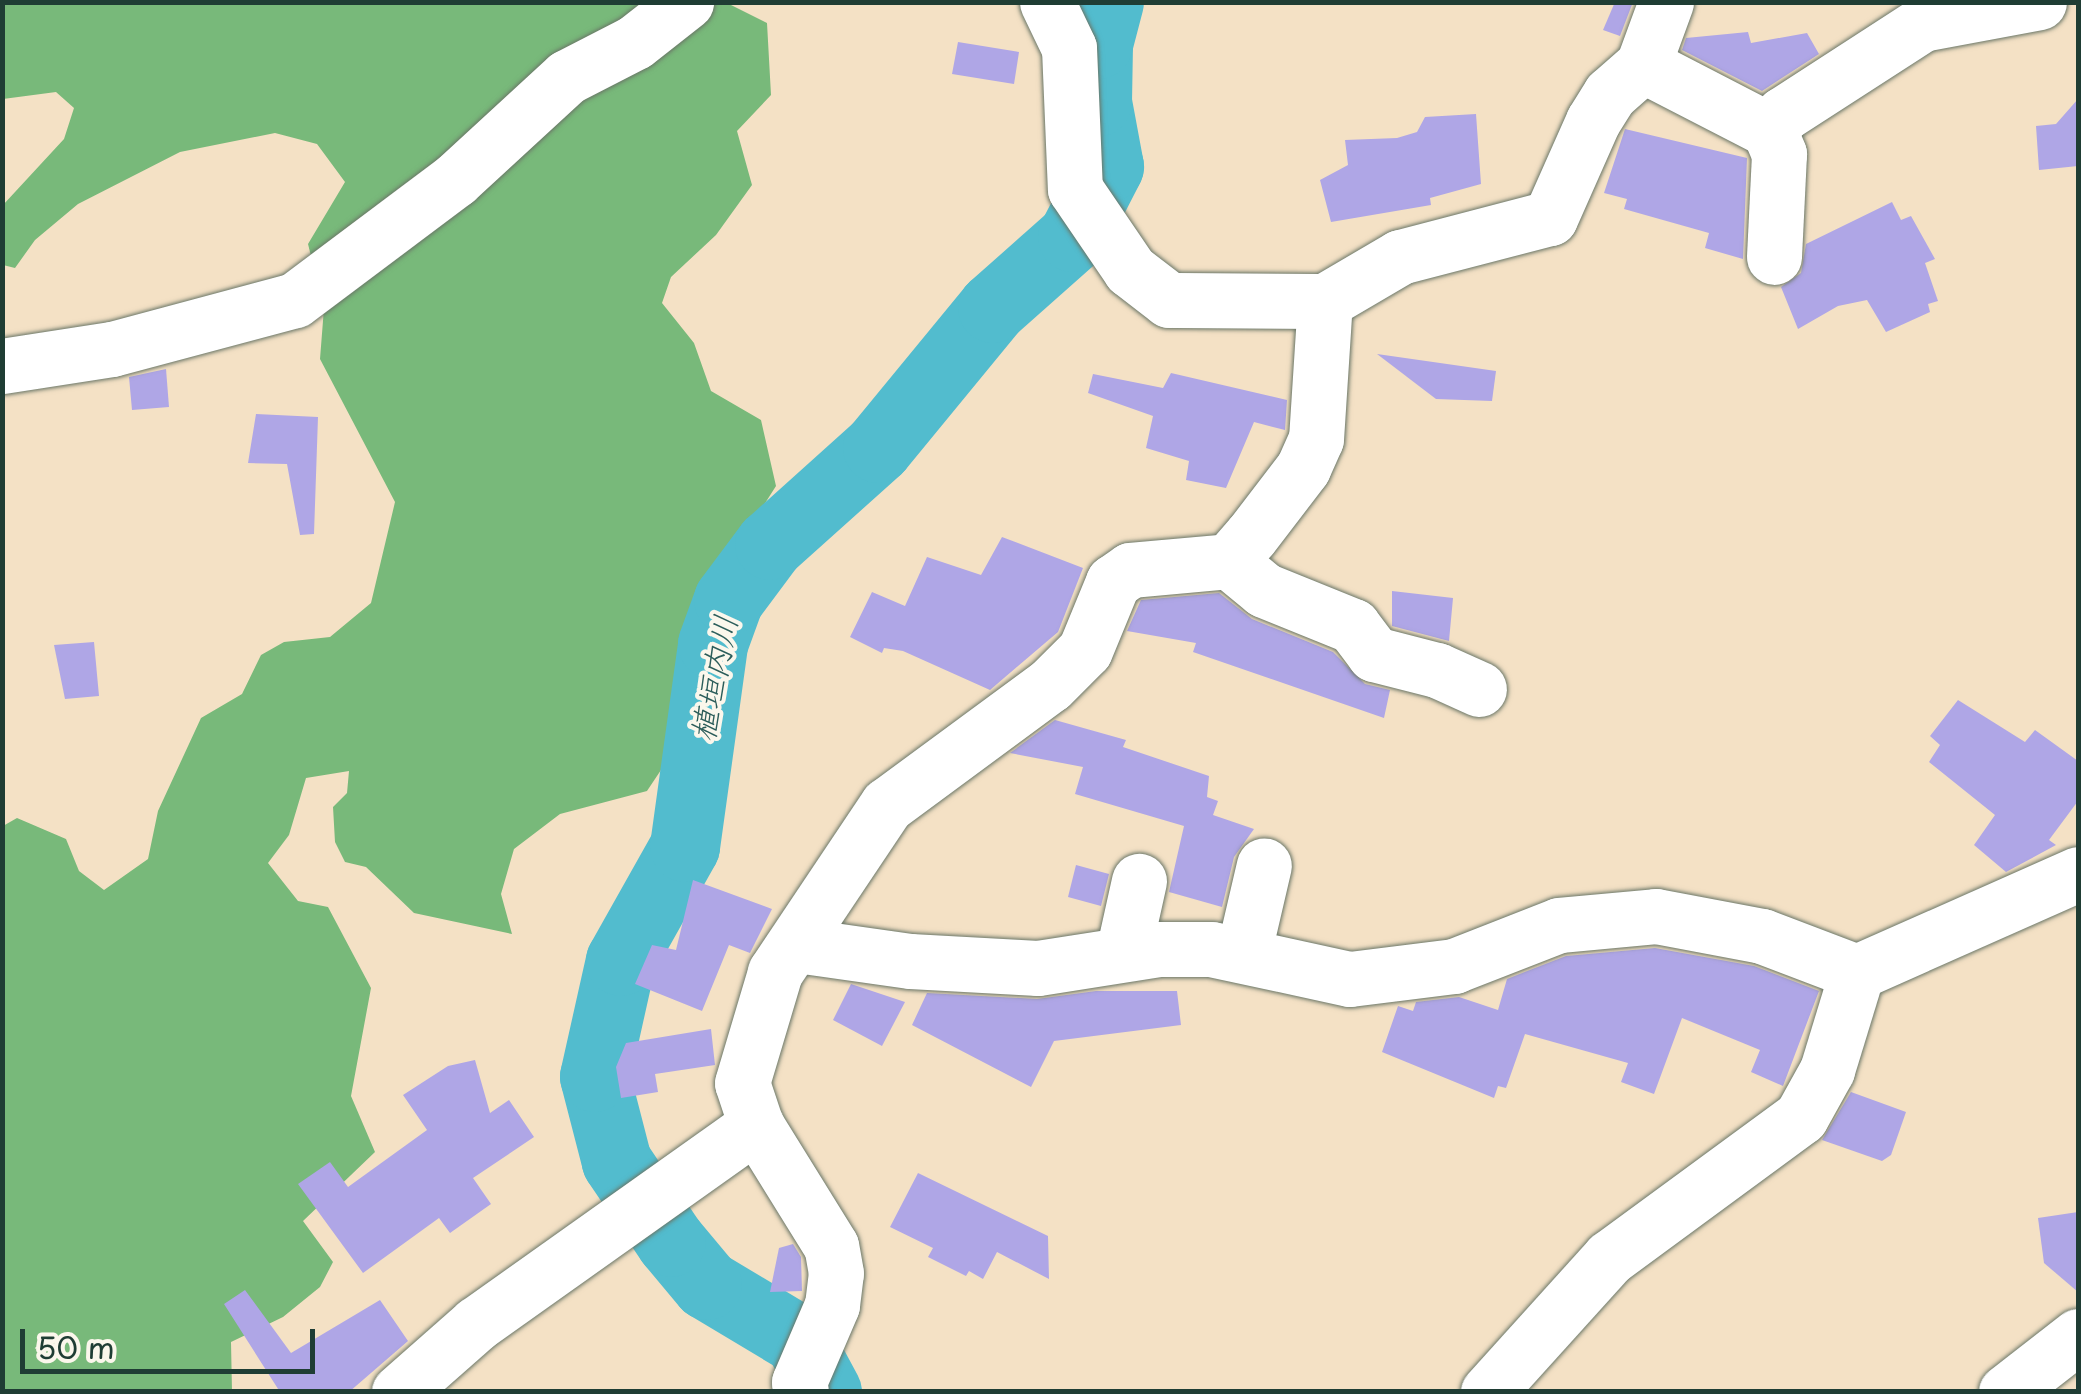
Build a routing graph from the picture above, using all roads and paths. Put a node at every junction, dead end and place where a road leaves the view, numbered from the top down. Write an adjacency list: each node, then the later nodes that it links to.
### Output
1 (686, 2): 9 (street)
2 (1666, 2): 5 (street)
3 (2039, 2): 6 (street)
4 (1068, 18): 8 (street)
5 (1643, 65): 6 (street); 8 (street)
6 (1769, 130): 7 (street)
7 (1774, 257)
8 (1325, 300): 10 (street)
9 (2, 366)
10 (1229, 561): 11 (street); 15 (street)
11 (1479, 689)
12 (1264, 865): 17 (street)
13 (2078, 874): 18 (street)
14 (1140, 881): 16 (street)
15 (797, 946): 16 (street); 19 (street)
16 (1122, 953): 17 (street)
17 (1242, 955): 18 (street)
18 (1857, 972): 23 (street)
19 (756, 1126): 21 (street); 22 (street)
20 (2078, 1336): 24 (street)
21 (399, 1392)
22 (801, 1392)
23 (1488, 1392)
24 (2006, 1392)

